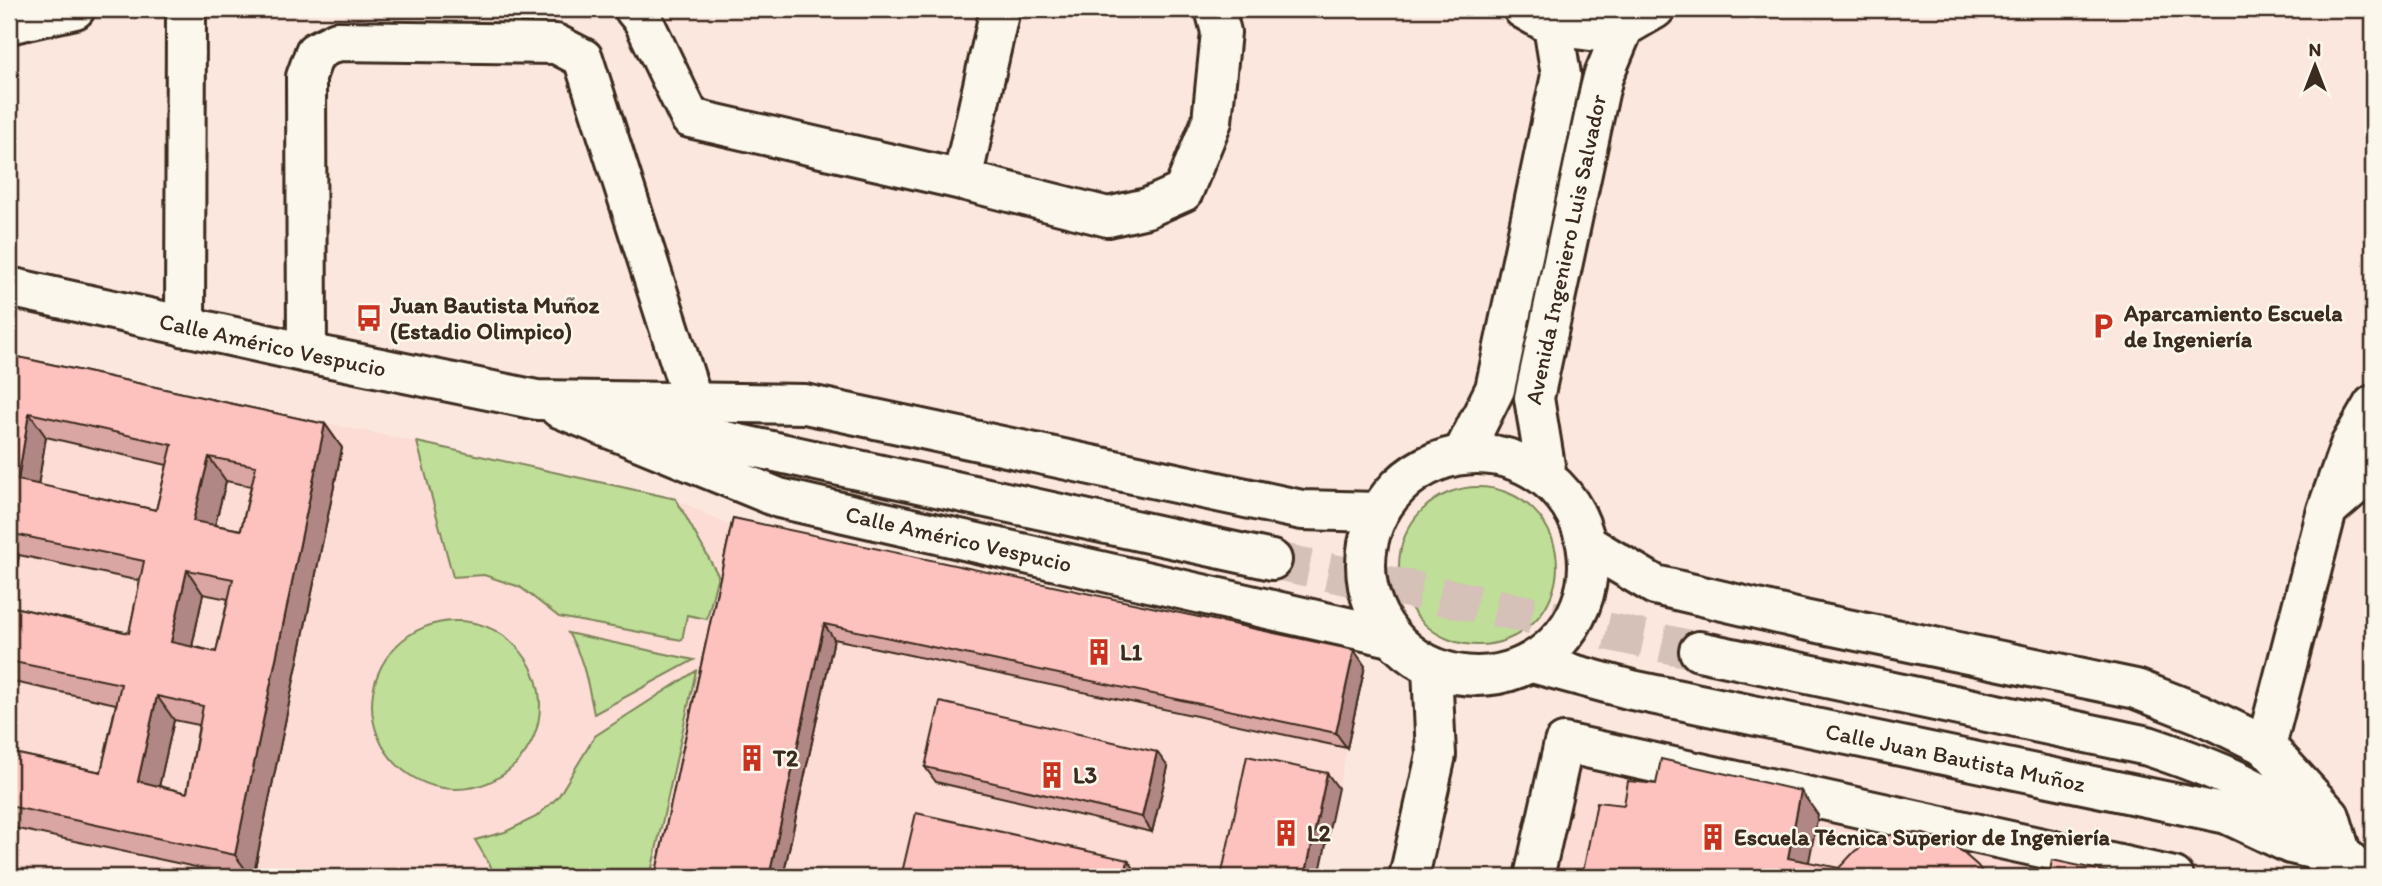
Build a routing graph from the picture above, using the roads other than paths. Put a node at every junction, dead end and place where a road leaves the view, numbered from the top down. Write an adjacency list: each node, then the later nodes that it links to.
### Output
1 (75, 9): 8 (street)
2 (186, 9): 11 (street)
3 (634, 9): 9 (street)
4 (1000, 9): 9 (street)
5 (1215, 9): 9 (street)
6 (1538, 18): 7 (street); 16 (street, Avenida Ingeniero Luis Salvador)
7 (1640, 18): 18 (street, Avenida Ingeniero Luis Salvador)
8 (9, 24)
9 (962, 180)
10 (9, 287): 11 (street, Calle Américo Vespucio)
11 (185, 327): 12 (street, Calle Américo Vespucio)
12 (307, 353): 13 (street, Calle Américo Vespucio); 14 (street)
13 (537, 400): 14 (street, Calle Américo Vespucio); 22 (street); 23 (street, Calle Américo Vespucio)
14 (693, 402): 20 (street, Calle Américo Vespucio)
15 (2373, 405): 19 (street)
16 (1462, 455): 18 (street); 20 (street)
17 (2373, 470): 19 (street)
18 (1547, 478): 21 (street)
19 (2327, 510): 27 (street)
20 (1378, 512): 23 (street)
21 (1588, 545): 25 (street); 27 (street)
22 (1272, 560)
23 (1391, 637): 26 (street)
24 (1699, 651): 28 (street)
25 (1532, 663): 26 (street); 28 (street, Calle Juan Bautista Muñoz)
26 (1432, 668): 29 (street)
27 (2266, 746): 28 (street)
28 (2359, 872)
29 (1409, 877)
30 (1534, 877): 31 (street)
31 (2174, 877)

